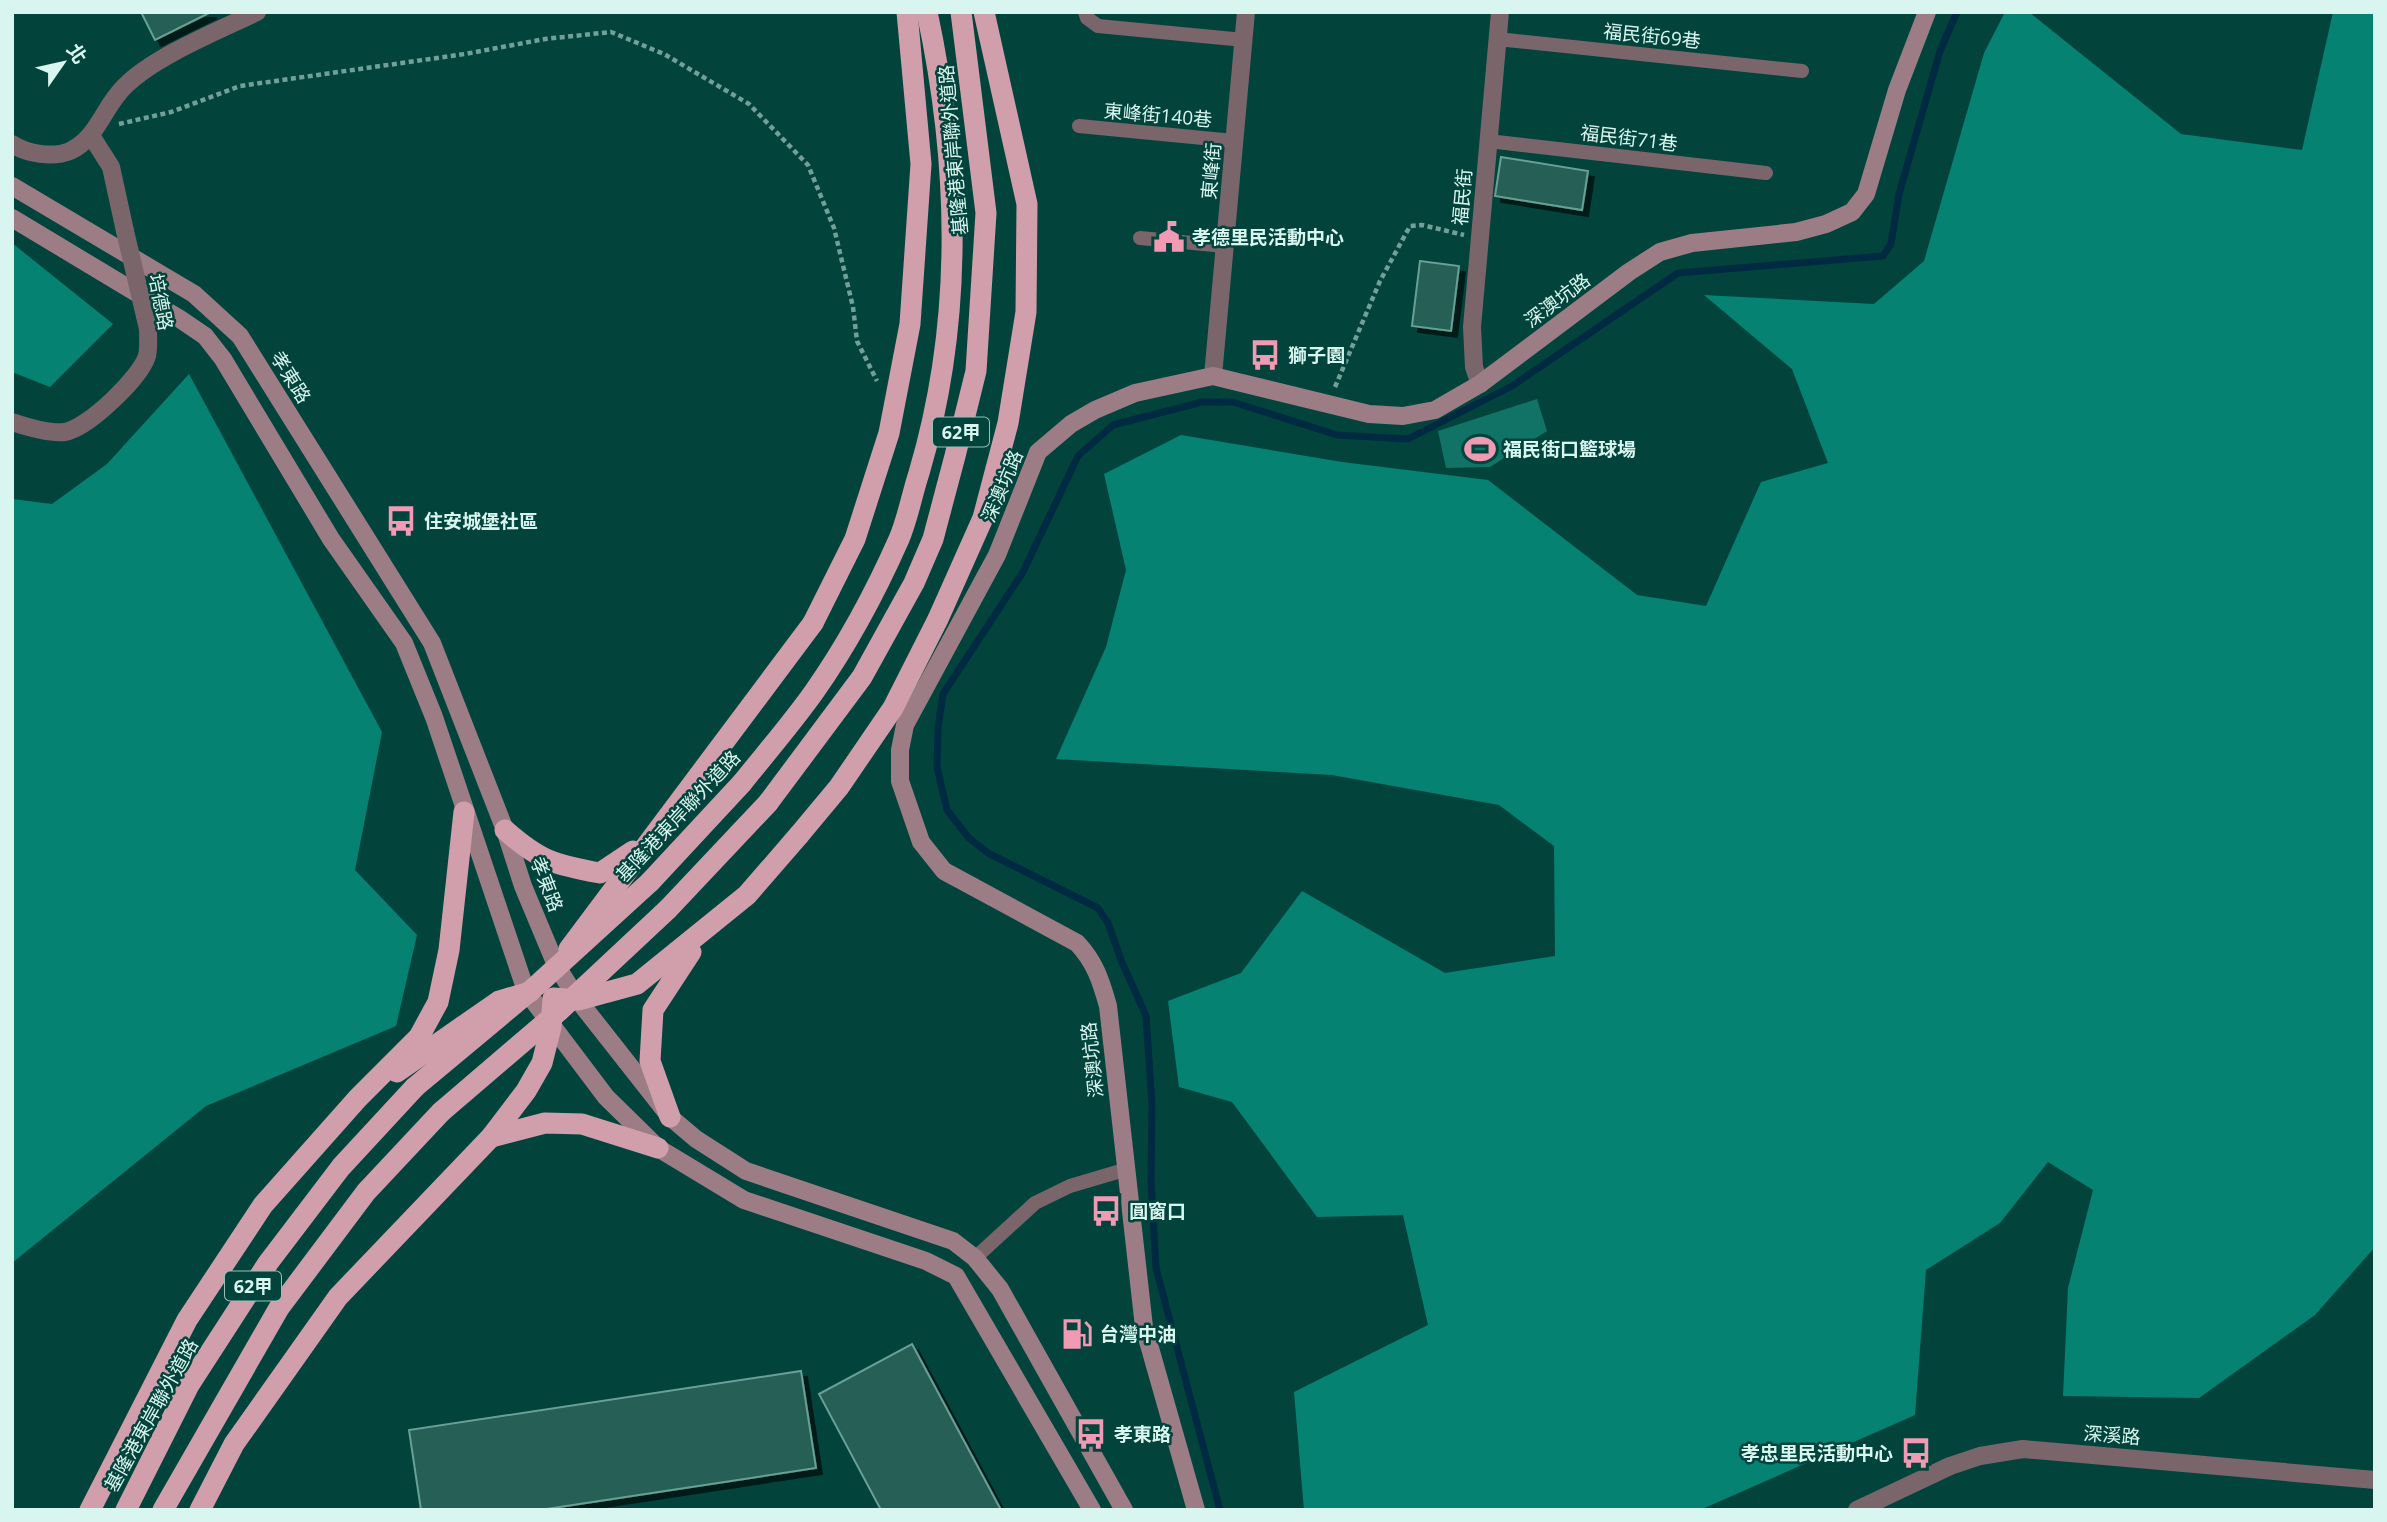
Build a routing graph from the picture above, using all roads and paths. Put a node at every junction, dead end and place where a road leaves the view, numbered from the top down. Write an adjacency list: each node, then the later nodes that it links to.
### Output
1 (257, 12): 14 (street)
2 (907, 12): 29 (highway, bridge)
3 (927, 12): 47 (highway, 基隆港東岸聯外道路 / 62甲, bridge)
4 (961, 12): 48 (highway, 基隆港東岸聯外道路 / 62甲, bridge)
5 (984, 12): 32 (highway, bridge)
6 (1085, 12): 11 (lane)
7 (1246, 12): 11 (street, 東峰街)
8 (1500, 12): 10 (street, 福民街)
9 (1927, 12): 25 (main road, 深澳坑路)
10 (1497, 39): 12 (lane, 福民街69巷); 16 (street, 福民街)
11 (1244, 40): 15 (street, 東峰街)
12 (1802, 71)
13 (1079, 127): 15 (lane, 東峰街140巷)
14 (92, 137): 17 (street); 26 (path); 28 (street, 培德路, bridge)
15 (1234, 141): 23 (street, 東峰街)
16 (1488, 141): 18 (lane, 福民街71巷); 22 (street, 福民街)
17 (12, 144)
18 (1766, 173)
19 (12, 186): 31 (main road, 孝東路)
20 (12, 218): 30 (main road)
21 (1140, 238): 23 (lane)
22 (1480, 239): 25 (street, 福民街); 27 (path)
23 (1225, 246): 24 (street, 東峰街)
24 (1213, 376): 27 (main road, 深澳坑路); 42 (main road, 深澳坑路)
25 (1480, 384): 27 (main road, 深澳坑路)
26 (882, 392)
27 (1328, 404)
28 (12, 422)
29 (675, 806): 31 (highway); 33 (highway)
30 (464, 812): 34 (main road); 38 (highway)
31 (505, 830): 33 (main road, 孝東路)
32 (747, 895): 36 (highway); 39 (highway)
33 (556, 965): 35 (highway); 36 (main road, 孝東路)
34 (526, 991): 35 (highway); 37 (main road); 38 (highway)
35 (553, 998): 36 (highway); 37 (highway)
36 (578, 1000): 39 (main road, 孝東路)
37 (551, 1027): 40 (highway); 41 (main road)
38 (358, 1098): 46 (highway)
39 (670, 1117): 43 (main road, 孝東路)
40 (491, 1137): 41 (highway); 49 (highway)
41 (658, 1148): 50 (main road)
42 (1124, 1170): 43 (lane); 52 (main road, 深澳坑路)
43 (975, 1258): 51 (main road, 孝東路)
44 (2375, 1480): 45 (street, 深溪路)
45 (1885, 1504): 53 (street, 深溪路)
46 (90, 1510)
47 (126, 1510)
48 (163, 1510)
49 (200, 1510)
50 (1093, 1510)
51 (1124, 1510)
52 (1196, 1510)
53 (1857, 1510)

